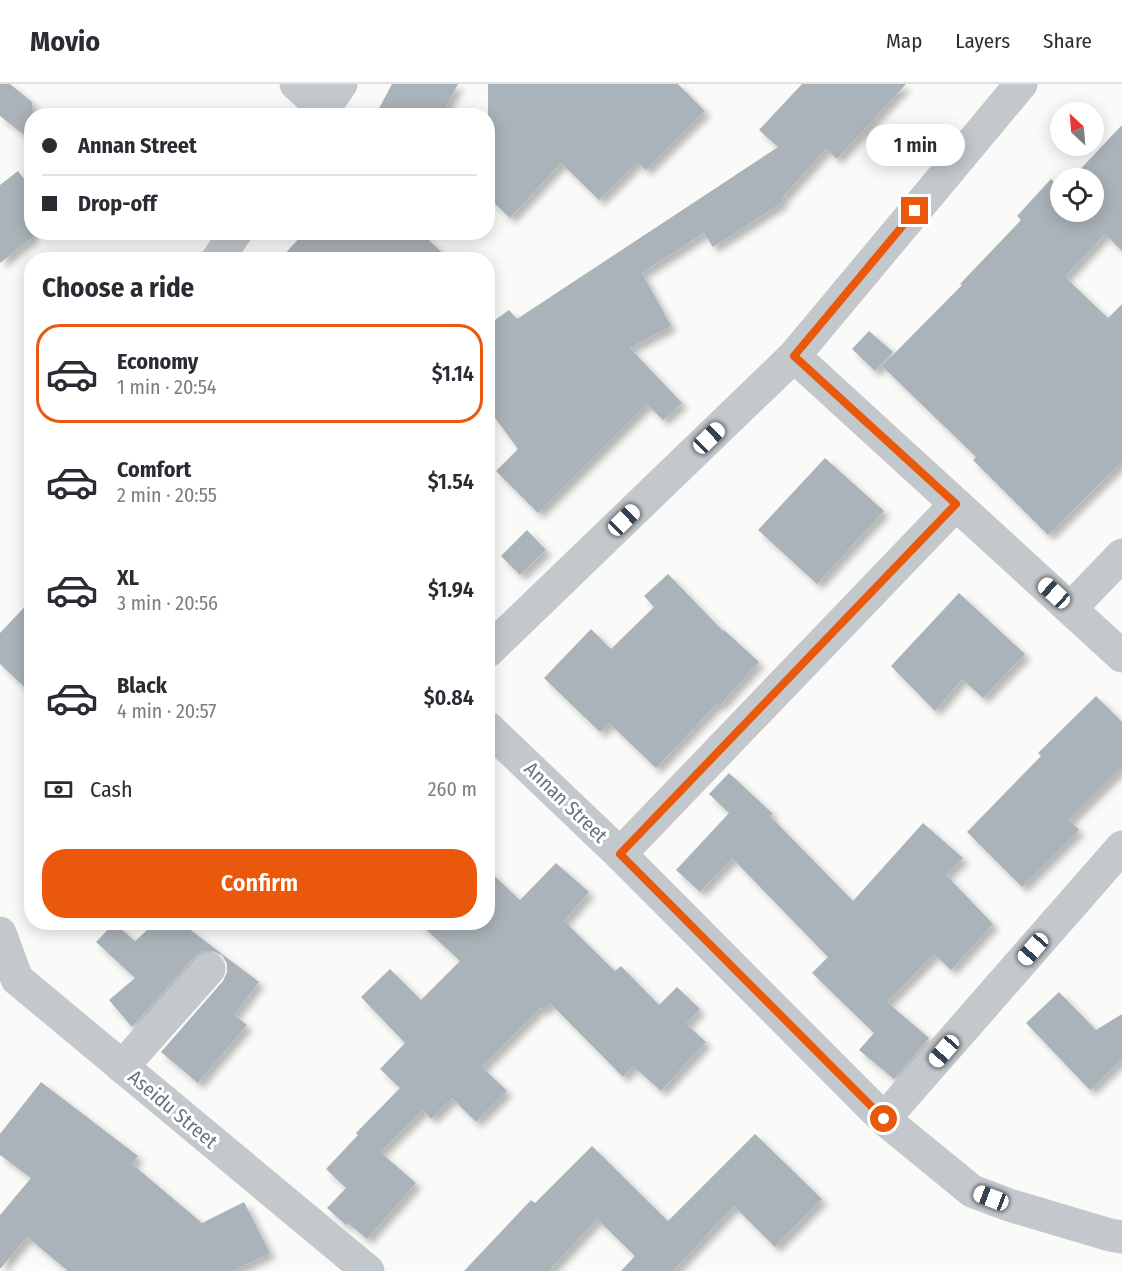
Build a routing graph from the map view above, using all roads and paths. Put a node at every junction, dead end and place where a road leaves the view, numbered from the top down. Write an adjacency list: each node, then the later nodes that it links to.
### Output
1 (296, 84): 3 (street)
2 (1021, 84): 4 (street)
3 (328, 103)
4 (794, 356): 5 (street); 8 (street)
5 (956, 504): 7 (street); 12 (street)
6 (1122, 555): 7 (street)
7 (1071, 608): 9 (street)
8 (495, 644)
9 (1122, 656)
10 (495, 735): 12 (street, Annan Street)
11 (1122, 847): 17 (street)
12 (620, 854): 17 (street, Annan Street)
13 (0, 933): 15 (street, Aseidu Street)
14 (209, 969): 16 (street)
15 (8, 990): 16 (street, Aseidu Street)
16 (122, 1067): 19 (street, Aseidu Street)
17 (884, 1119): 18 (street, Annan Street)
18 (1122, 1237)
19 (368, 1271)

